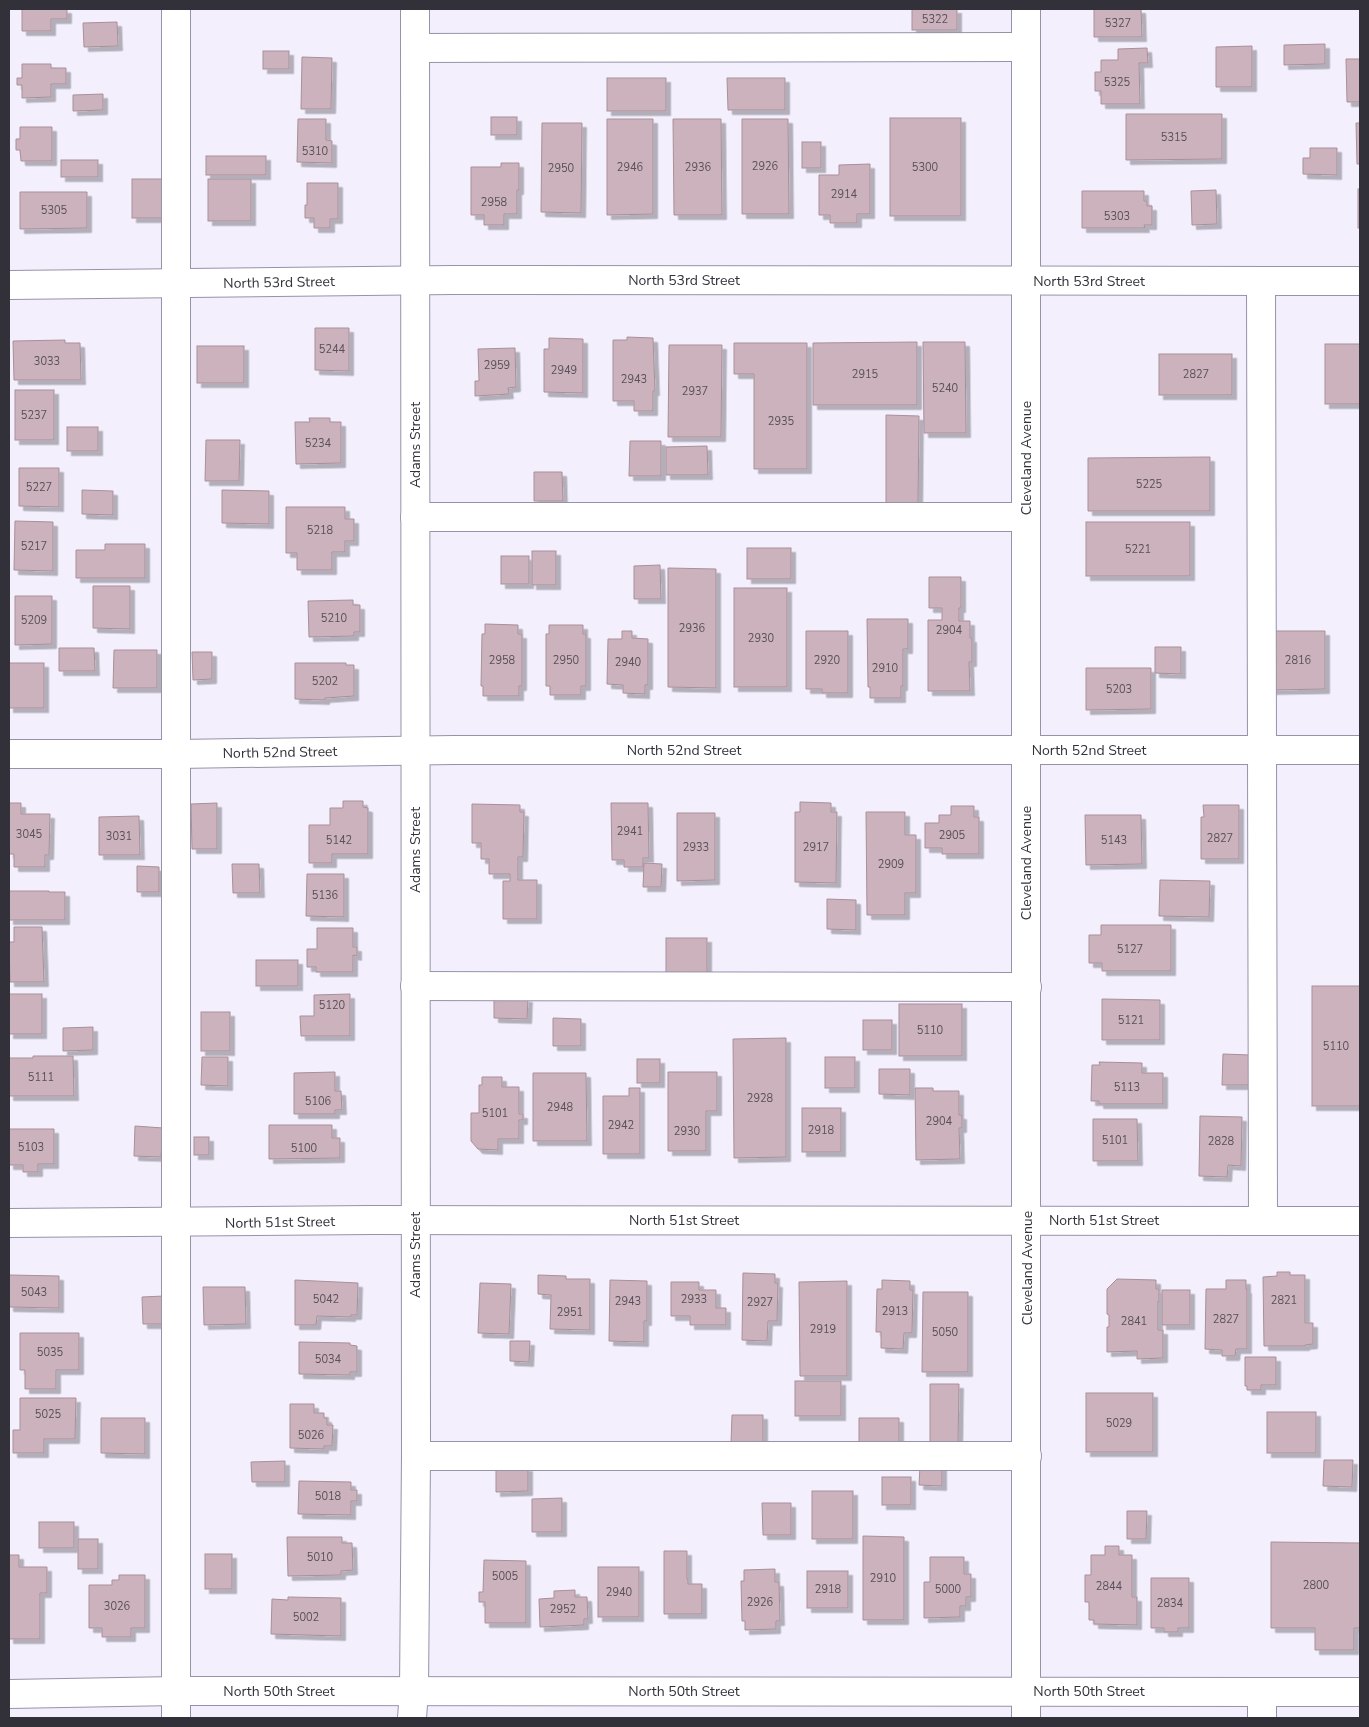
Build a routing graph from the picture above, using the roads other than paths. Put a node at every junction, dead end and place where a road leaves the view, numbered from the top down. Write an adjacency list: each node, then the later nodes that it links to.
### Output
1 (176, 9): 10 (street)
2 (415, 9): 5 (street, Adams Street)
3 (1026, 9): 4 (street, Cleveland Avenue)
4 (1026, 47): 5 (street); 7 (street, Cleveland Avenue)
5 (415, 48): 6 (street, Adams Street)
6 (415, 281): 7 (street, North 53rd Street); 10 (street, North 53rd Street); 12 (street, Adams Street)
7 (1027, 281): 8 (street, North 53rd Street); 13 (street, Cleveland Avenue)
8 (1261, 281): 9 (street, North 53rd Street); 15 (street)
9 (1360, 281)
10 (176, 283): 11 (street, North 53rd Street); 19 (street)
11 (9, 285)
12 (415, 517): 13 (street); 17 (street, Adams Street)
13 (1026, 517): 14 (street, Cleveland Avenue)
14 (1026, 750): 15 (street, North 52nd Street); 17 (street, North 52nd Street); 21 (street, Cleveland Avenue)
15 (1262, 750): 16 (street, North 52nd Street); 24 (street)
16 (1360, 750)
17 (415, 751): 19 (street, North 52nd Street); 20 (street, Adams Street)
18 (9, 754): 19 (street, North 52nd Street)
19 (176, 754): 27 (street)
20 (415, 986): 21 (street); 22 (street, Adams Street)
21 (1027, 987): 23 (street, Cleveland Avenue)
22 (415, 1220): 23 (street, North 51st Street); 27 (street, North 51st Street); 28 (street, Adams Street)
23 (1027, 1220): 24 (street, North 51st Street); 29 (street, Cleveland Avenue)
24 (1263, 1221): 25 (street, North 51st Street)
25 (1360, 1221)
26 (9, 1223): 27 (street, North 51st Street)
27 (176, 1223): 30 (street)
28 (416, 1456): 29 (street); 31 (street, Adams Street)
29 (1027, 1456): 32 (street, Cleveland Avenue)
30 (176, 1691): 31 (street, North 50th Street); 35 (street, North 50th Street); 36 (street)
31 (414, 1691): 32 (street, North 50th Street); 37 (street, Adams Street); 38 (street, Adams Street)
32 (1026, 1691): 33 (street, North 50th Street); 39 (street, Cleveland Avenue)
33 (1262, 1692): 34 (street, North 50th Street); 40 (street)
34 (1360, 1692)
35 (9, 1694)
36 (176, 1718)
37 (412, 1718)
38 (417, 1718)
39 (1026, 1718)
40 (1262, 1718)

